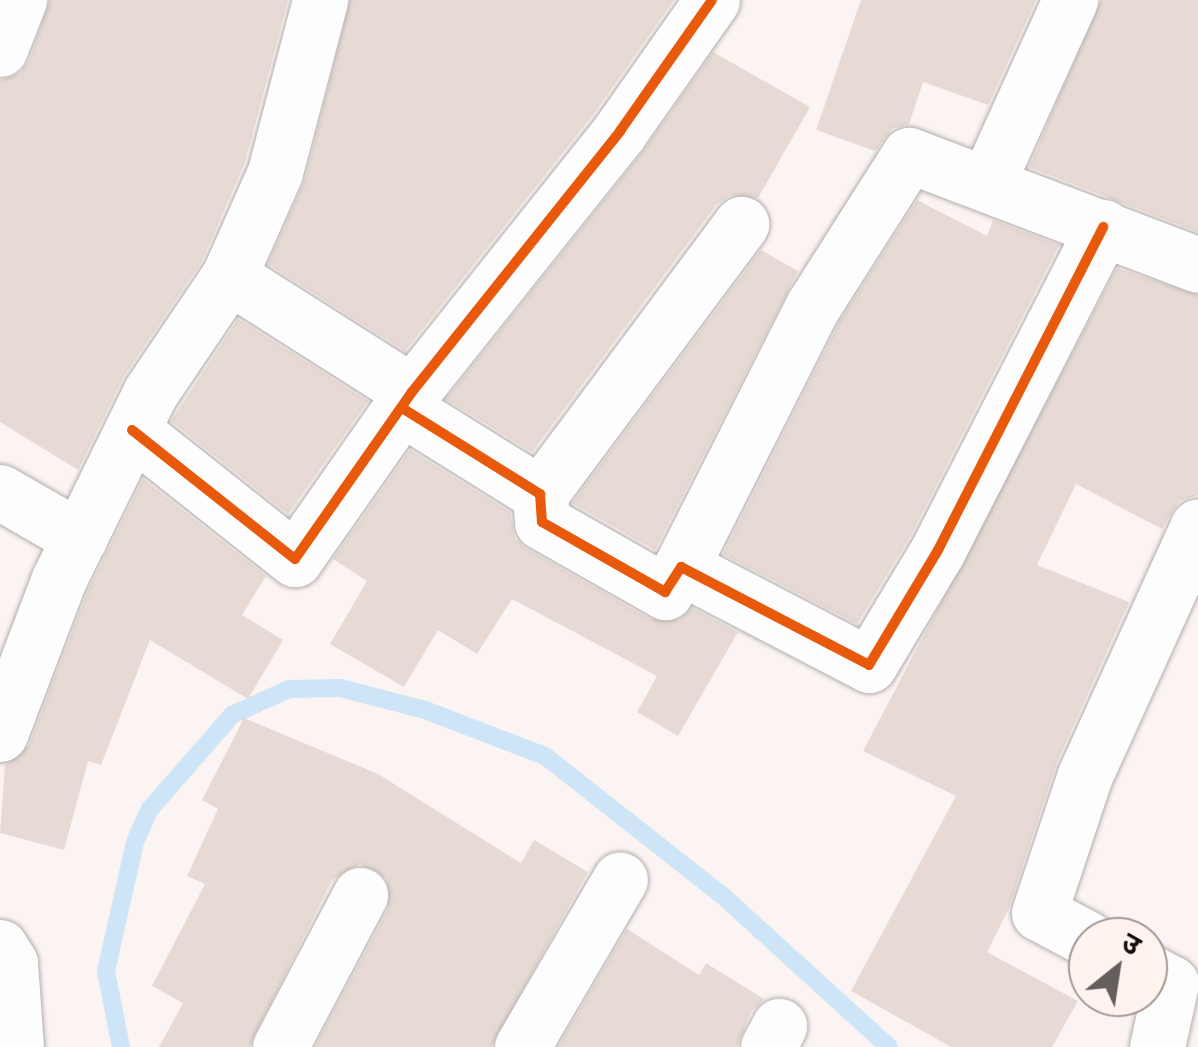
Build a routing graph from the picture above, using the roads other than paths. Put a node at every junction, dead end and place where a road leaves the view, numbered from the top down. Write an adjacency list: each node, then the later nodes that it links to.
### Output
1 (19, 0): 5 (street)
2 (320, 0): 10 (street)
3 (712, 0): 11 (street)
4 (1070, 0): 6 (street)
5 (0, 50)
6 (988, 180): 8 (street); 17 (street)
7 (741, 224): 14 (street)
8 (1103, 227): 9 (street); 17 (street)
9 (1198, 265)
10 (229, 276): 11 (street); 12 (street)
11 (407, 400): 12 (street); 14 (street)
12 (132, 430): 16 (street)
13 (0, 492): 16 (street)
14 (540, 494): 17 (street)
15 (1198, 526): 21 (street)
16 (80, 538): 18 (street)
17 (681, 567)
18 (0, 734)
19 (620, 879): 26 (street)
20 (360, 895): 25 (street)
21 (1068, 929)
22 (3, 956): 24 (street)
23 (1164, 1017): 27 (street)
24 (16, 1047)
25 (280, 1047)
26 (522, 1047)
27 (1157, 1047)

